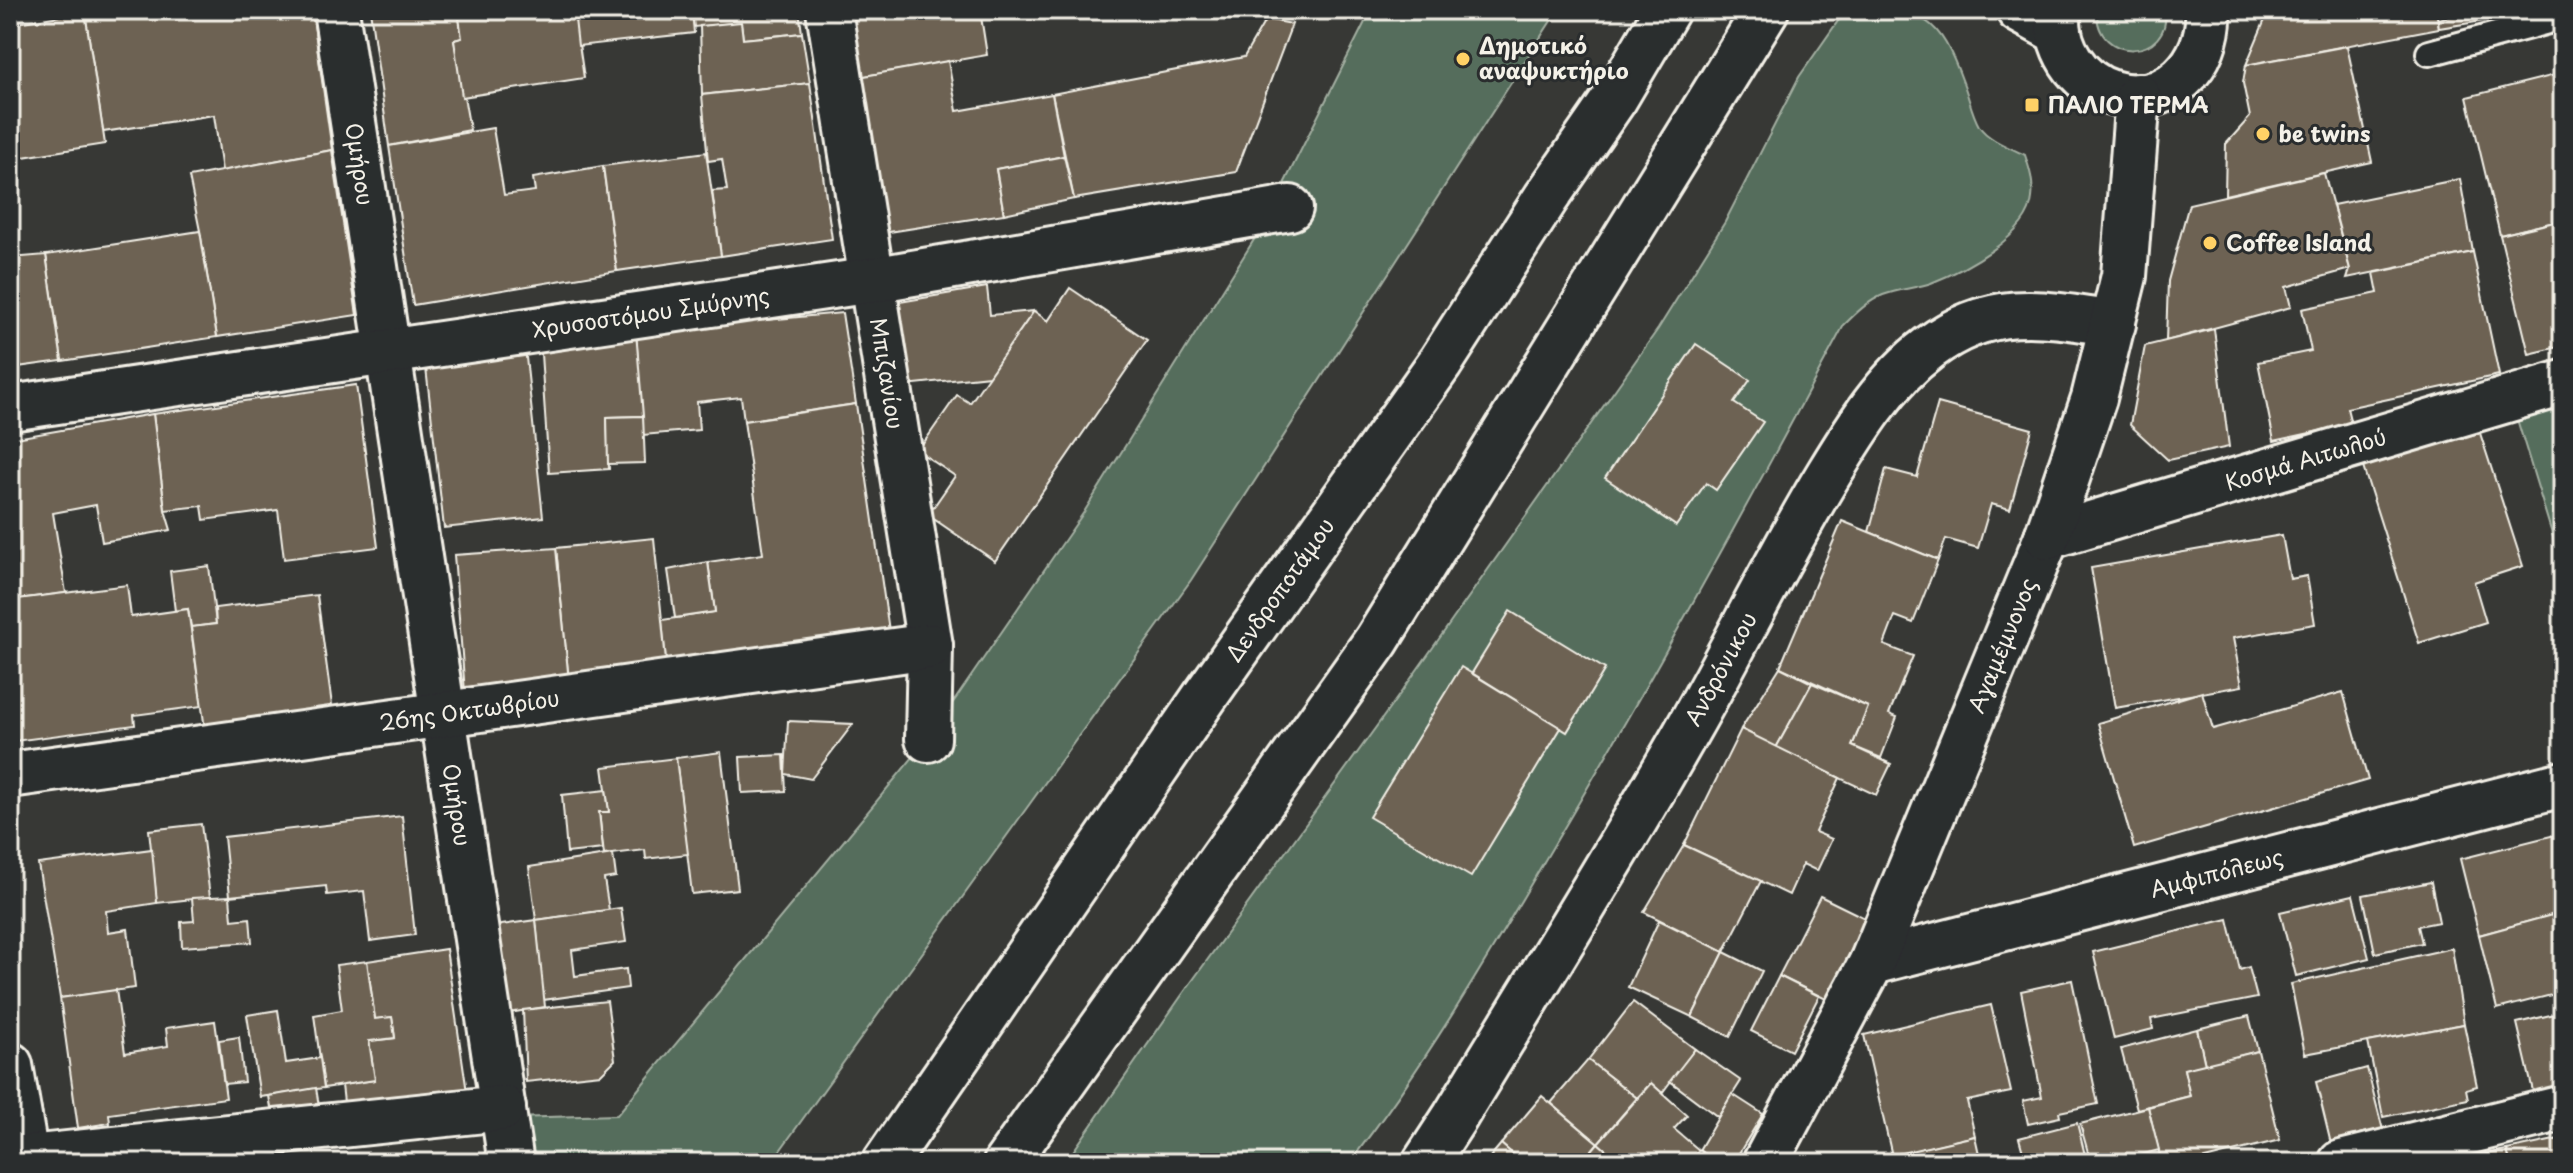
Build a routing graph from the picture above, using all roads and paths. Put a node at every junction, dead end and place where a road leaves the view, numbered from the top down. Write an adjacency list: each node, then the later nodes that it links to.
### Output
1 (336, 10): 14 (street, Ομήρου)
2 (829, 10): 12 (street, Μπιζανίου)
3 (1667, 10): 29 (street, Δενδροποτάμου)
4 (1766, 10): 30 (street)
5 (2019, 10): 8 (street)
6 (2208, 10): 10 (street)
7 (2563, 17): 9 (lane)
8 (2059, 21): 10 (street)
9 (2429, 53)
10 (2138, 96): 13 (street, Αγαμέμνονος)
11 (1290, 208): 12 (street, Χρυσοστόμου Σμύρνης)
12 (872, 280): 14 (street, Χρυσοστόμου Σμύρνης); 18 (street, Μπιζανίου)
13 (2113, 324): 17 (street, Αγαμέμνονος); 31 (street, Ανδρόνικου)
14 (388, 352): 16 (street, Χρυσοστόμου Σμύρνης); 19 (street, Ομήρου)
15 (2563, 383): 17 (street, Κοσμά Αιτωλού)
16 (10, 408)
17 (2047, 537): 23 (street, Αγαμέμνονος)
18 (930, 646): 19 (street, 26ης Οκτωβρίου); 20 (street, Μπιζανίου)
19 (443, 714): 21 (street, 26ης Οκτωβρίου); 25 (street, Ομήρου)
20 (928, 739)
21 (10, 775)
22 (2563, 784): 23 (street, Αμφιπόλεως)
23 (1872, 962): 32 (street, Αγαμέμνονος)
24 (10, 1065): 27 (street)
25 (503, 1108): 27 (street); 28 (street, Ομήρου)
26 (2563, 1108): 33 (street)
27 (21, 1160)
28 (511, 1163)
29 (885, 1163)
30 (1006, 1163)
31 (1425, 1163)
32 (1765, 1163)
33 (2341, 1163)

